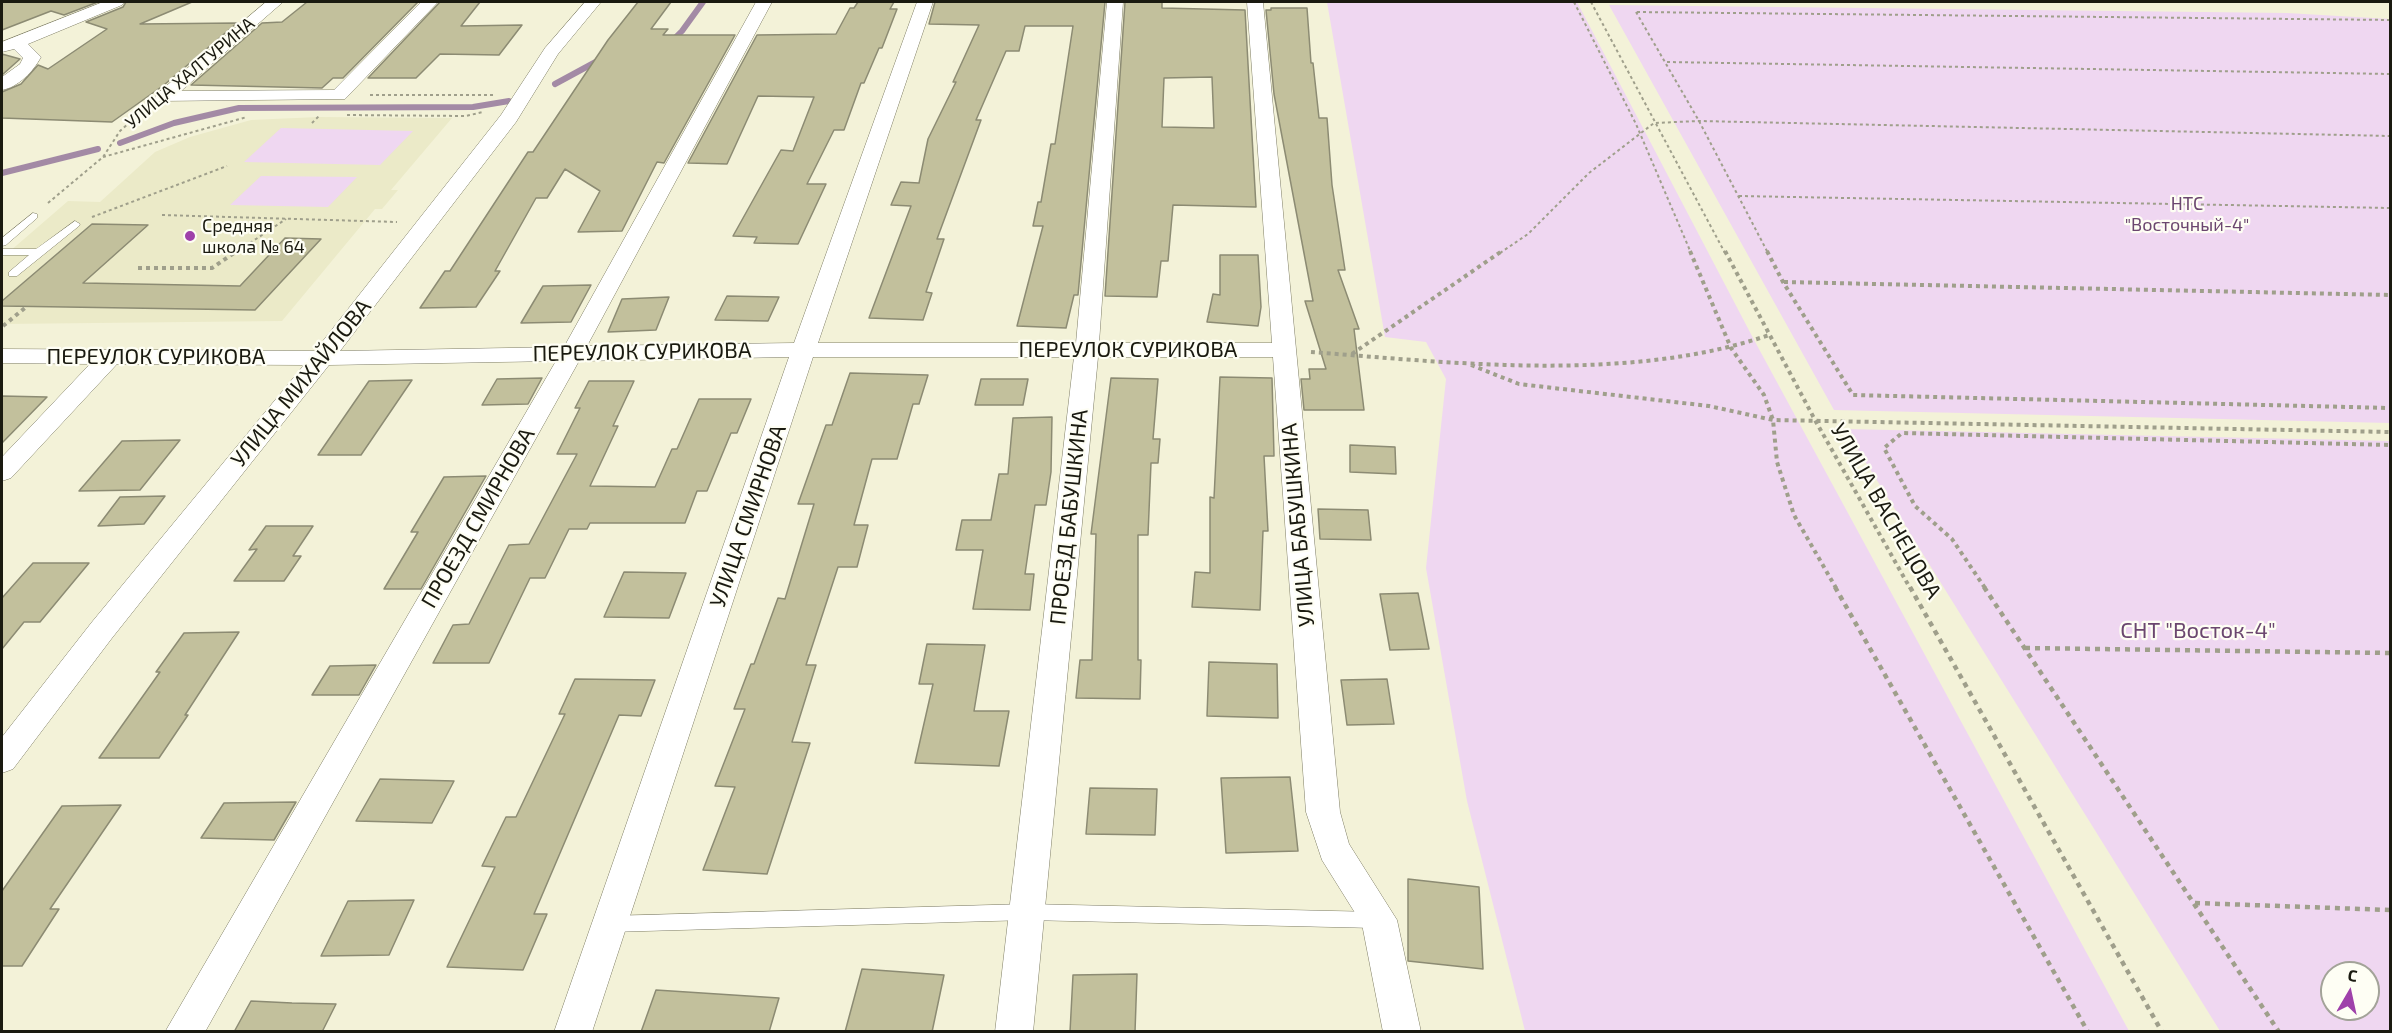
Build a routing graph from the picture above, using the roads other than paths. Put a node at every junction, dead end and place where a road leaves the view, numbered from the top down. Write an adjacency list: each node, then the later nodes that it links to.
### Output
1 (116, 2): 9 (street)
2 (275, 2): 3 (street, УЛИЦА ХАЛТУРИНА)
3 (430, 2)
4 (593, 2): 23 (street, УЛИЦА МИХАЙЛОВА)
5 (764, 2): 20 (street, ПРОЕЗД СМИРНОВА)
6 (925, 2): 17 (street, УЛИЦА СМИРНОВА)
7 (1115, 2): 18 (street, ПРОЕЗД БАБУШКИНА)
8 (1255, 2): 19 (street, УЛИЦА БАБУШКИНА)
9 (9, 45): 10 (street)
10 (2, 85)
11 (33, 216): 13 (lane)
12 (75, 224): 15 (lane)
13 (2, 243)
14 (2, 252): 15 (lane)
15 (39, 252): 16 (lane)
16 (13, 273)
17 (804, 350): 18 (street, ПЕРЕУЛОК СУРИКОВА); 20 (street, ПЕРЕУЛОК СУРИКОВА); 28 (street, УЛИЦА СМИРНОВА)
18 (1087, 350): 19 (street, ПЕРЕУЛОК СУРИКОВА); 26 (street, ПРОЕЗД БАБУШКИНА)
19 (1283, 350): 27 (street, УЛИЦА БАБУШКИНА)
20 (571, 353): 23 (street, ПЕРЕУЛОК СУРИКОВА); 29 (street, ПРОЕЗД СМИРНОВА)
21 (2, 356): 22 (street, ПЕРЕУЛОК СУРИКОВА)
22 (110, 357): 23 (street, ПЕРЕУЛОК СУРИКОВА); 24 (street)
23 (322, 358): 25 (street, УЛИЦА МИХАЙЛОВА)
24 (2, 472)
25 (2, 760)
26 (1026, 912): 27 (lane); 28 (lane); 31 (street, ПРОЕЗД БАБУШКИНА)
27 (1379, 920): 32 (street, УЛИЦА БАБУШКИНА)
28 (610, 924): 30 (street, УЛИЦА СМИРНОВА)
29 (184, 1032)
30 (573, 1032)
31 (1014, 1032)
32 (1402, 1032)

